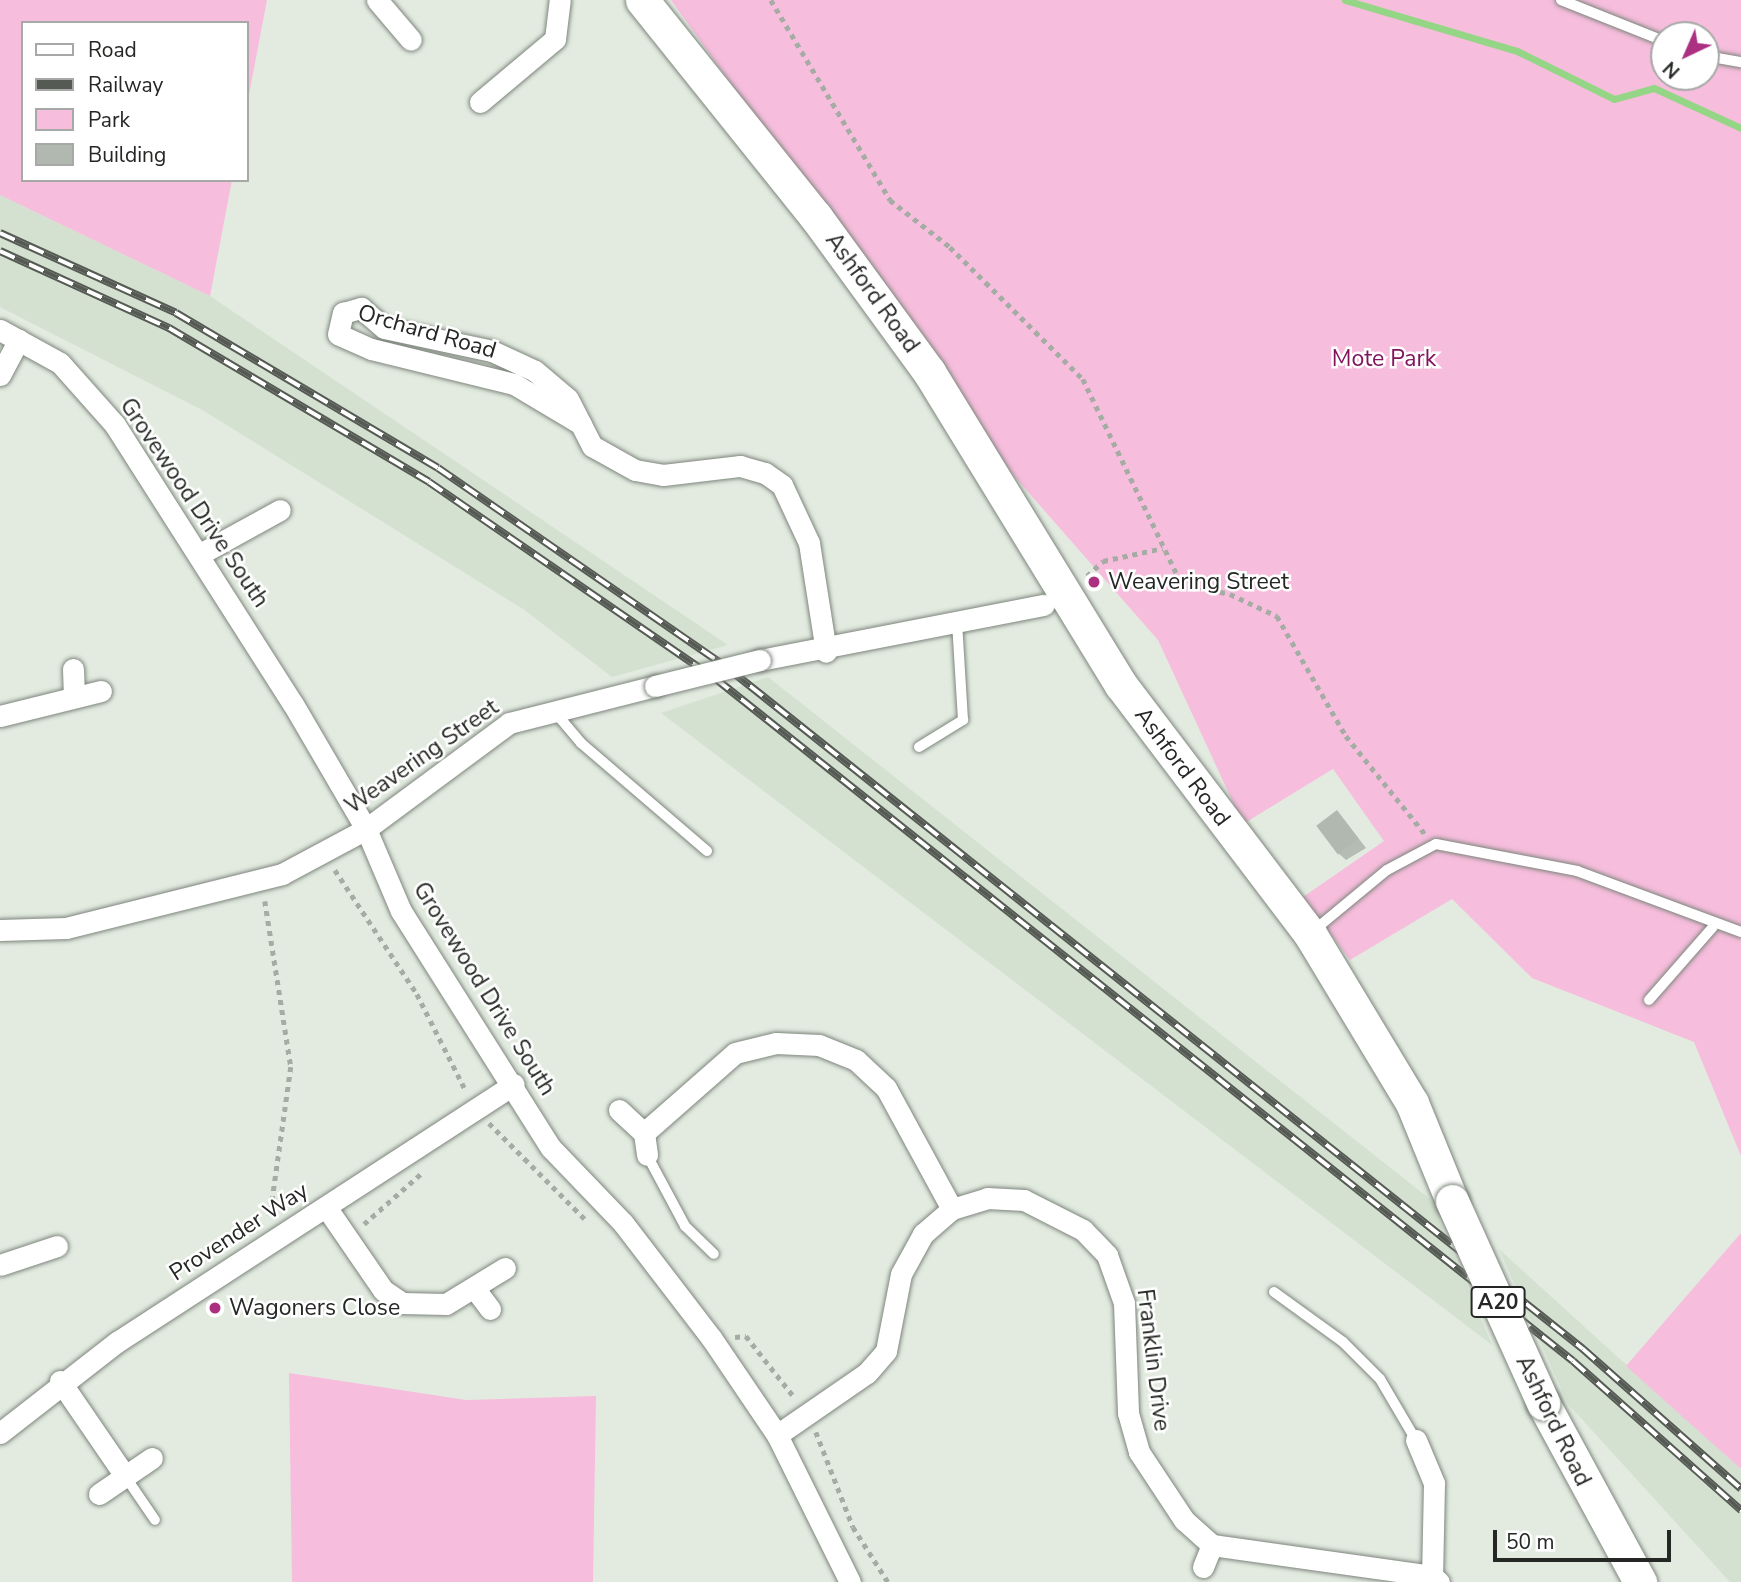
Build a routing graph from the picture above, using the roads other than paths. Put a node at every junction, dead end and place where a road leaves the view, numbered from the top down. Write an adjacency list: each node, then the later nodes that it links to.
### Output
1 (377, 0): 6 (street)
2 (561, 0): 9 (street)
3 (642, 0): 29 (main road, Ashford Road / A20)
4 (1561, 0): 5 (lane)
5 (1650, 35)
6 (411, 40)
7 (1720, 58): 8 (lane)
8 (1741, 62)
9 (480, 102)
10 (9, 335): 11 (street); 14 (street, Grovewood Drive South)
11 (0, 375)
12 (581, 424): 12 (street, Orchard Road); 17 (street)
13 (280, 510): 14 (street)
14 (200, 554): 24 (street, Grovewood Drive South)
15 (1044, 605): 16 (street, Weavering Street)
16 (957, 623): 17 (street, Weavering Street); 23 (lane)
17 (826, 652): 21 (street, Weavering Street, bridge)
18 (73, 669): 20 (street)
19 (101, 691): 20 (street)
20 (74, 697): 22 (street)
21 (554, 711): 24 (street, Weavering Street); 25 (lane)
22 (0, 716)
23 (919, 747)
24 (366, 829): 27 (street, Weavering Street); 31 (street, Grovewood Drive South)
25 (707, 851)
26 (1713, 927): 28 (lane); 29 (lane); 30 (lane)
27 (0, 930)
28 (1741, 932)
29 (1310, 934): 56 (main road, Ashford Road / A20, bridge)
30 (1648, 1000)
31 (514, 1084): 35 (street, Provender Way); 46 (street, Grovewood Drive South)
32 (619, 1110): 33 (street)
33 (644, 1133): 34 (street); 36 (street)
34 (647, 1155): 38 (lane)
35 (326, 1207): 41 (street); 44 (street, Provender Way)
36 (953, 1209): 46 (street, Franklin Drive); 52 (street, Franklin Drive)
37 (57, 1246): 39 (street)
38 (714, 1254)
39 (0, 1265)
40 (505, 1268): 41 (street)
41 (475, 1289): 43 (street)
42 (1274, 1292): 47 (lane)
43 (490, 1309)
44 (60, 1381): 45 (street, Provender Way); 49 (street)
45 (0, 1433)
46 (777, 1435): 55 (street, Grovewood Drive South)
47 (1416, 1440): 54 (street)
48 (152, 1458): 49 (street)
49 (125, 1476): 50 (street); 51 (lane)
50 (99, 1494)
51 (155, 1520)
52 (1212, 1545): 53 (street); 54 (street)
53 (1203, 1567)
54 (1435, 1579)
55 (850, 1582)
56 (1640, 1582)

